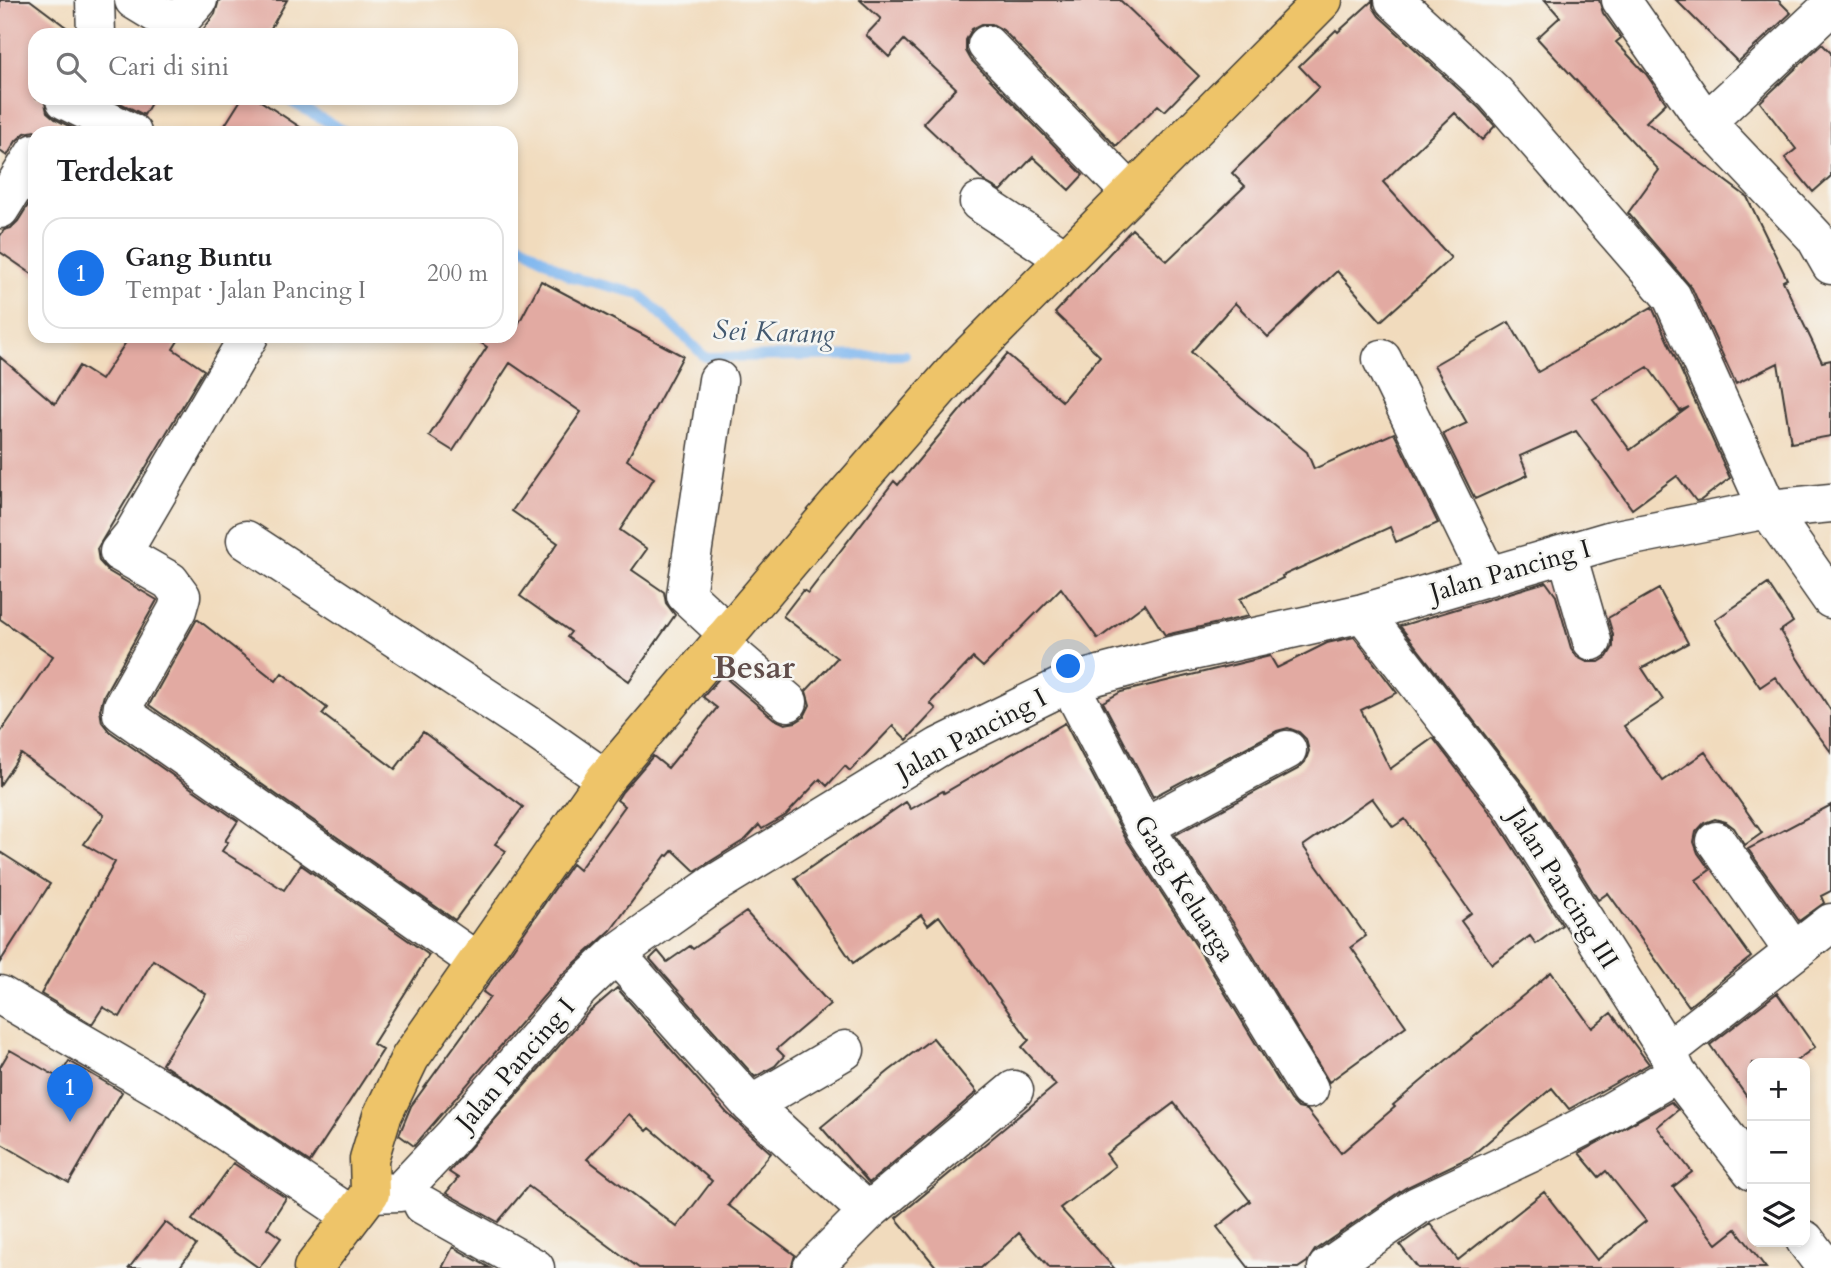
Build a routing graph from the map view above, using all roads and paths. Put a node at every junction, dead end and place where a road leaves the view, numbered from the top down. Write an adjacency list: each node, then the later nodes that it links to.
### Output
1 (134, 0): 2 (street)
2 (198, 0)
3 (1323, 0): 15 (main road)
4 (1394, 0): 23 (street)
5 (1621, 0): 10 (street)
6 (1831, 6): 10 (street)
7 (987, 45): 15 (street)
8 (62, 105): 11 (street)
9 (78, 105): 12 (street)
10 (1706, 122): 18 (street)
11 (50, 126)
12 (118, 126)
13 (28, 162): 14 (street)
14 (4, 193)
15 (1131, 193): 17 (main road)
16 (979, 202): 17 (street)
17 (1066, 260): 29 (main road)
18 (1831, 265)
19 (245, 343): 40 (street)
20 (1382, 359): 26 (street)
21 (718, 380): 29 (street)
22 (1831, 503): 23 (street, Jalan Pancing I)
23 (1768, 509): 25 (street, Jalan Pancing I); 27 (street)
24 (246, 540): 34 (street)
25 (1567, 554): 26 (street, Jalan Pancing I); 30 (street)
26 (1488, 576): 28 (street, Jalan Pancing I)
27 (1831, 599)
28 (1351, 615): 31 (street, Jalan Pancing I); 43 (street, Jalan Pancing III)
29 (724, 639): 32 (street); 34 (main road)
30 (1592, 641)
31 (1069, 683): 35 (street, Gang Keluarga); 39 (street, Jalan Pancing I)
32 (788, 702)
33 (1287, 750): 35 (street)
34 (605, 779): 40 (main road)
35 (1144, 827): 44 (street, Gang Keluarga)
36 (1716, 841): 38 (street)
37 (1831, 923): 38 (street)
38 (1794, 952): 43 (street)
39 (616, 954): 46 (street); 48 (street, Jalan Pancing I)
40 (476, 961): 48 (main road)
41 (0, 995): 48 (street)
42 (845, 1050): 46 (street)
43 (1672, 1062): 47 (street, Jalan Pancing III); 55 (street)
44 (1309, 1089)
45 (1014, 1090): 50 (street)
46 (751, 1105): 50 (street)
47 (1747, 1164)
48 (361, 1204): 52 (main road)
49 (423, 1205): 53 (street)
50 (868, 1212): 54 (street)
51 (1810, 1247): 56 (street)
52 (313, 1268)
53 (535, 1268)
54 (812, 1268)
55 (1327, 1268)
56 (1826, 1268)

